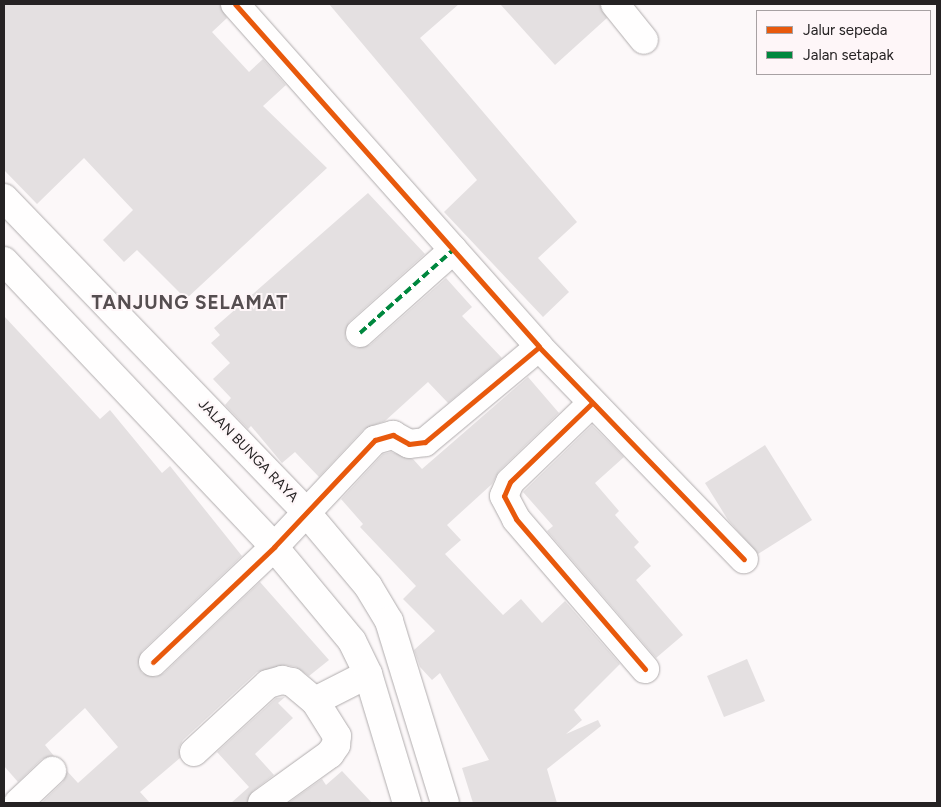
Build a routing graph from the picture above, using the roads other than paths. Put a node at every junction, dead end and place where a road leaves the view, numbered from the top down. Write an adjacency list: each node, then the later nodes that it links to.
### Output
1 (235, 4): 5 (street)
2 (614, 4): 3 (street)
3 (644, 40)
4 (4, 198): 10 (street, JALAN BUNGA RAYA)
5 (453, 250): 7 (street); 8 (street)
6 (4, 262): 11 (street)
7 (360, 333)
8 (539, 347): 9 (street); 10 (street)
9 (591, 404): 12 (street); 14 (street)
10 (306, 510): 11 (street); 22 (street, JALAN BUNGA RAYA)
11 (274, 547): 13 (street); 15 (street)
12 (744, 559)
13 (152, 662)
14 (645, 669)
15 (368, 674): 16 (street); 21 (street)
16 (315, 701): 17 (street); 20 (street)
17 (194, 752)
18 (52, 771): 19 (street)
19 (18, 803)
20 (262, 803)
21 (407, 803)
22 (445, 803)

